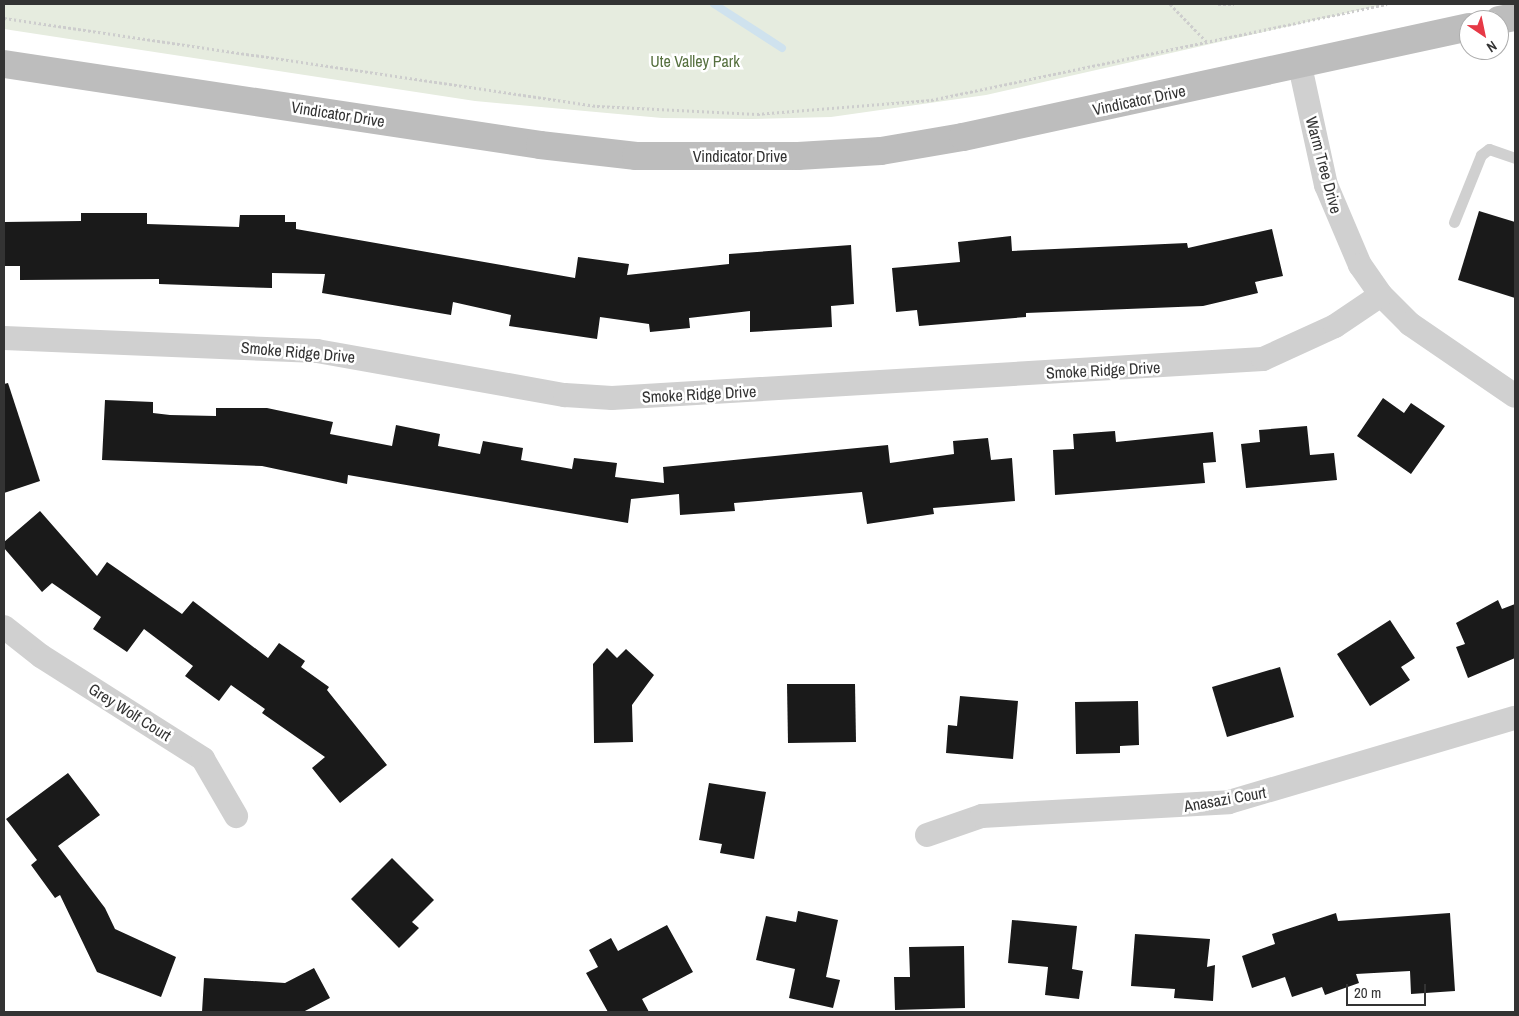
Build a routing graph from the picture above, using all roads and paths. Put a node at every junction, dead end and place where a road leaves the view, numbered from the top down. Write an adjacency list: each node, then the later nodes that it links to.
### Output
1 (1170, 4): 7 (path)
2 (1218, 4): 3 (path)
3 (1234, 4)
4 (1386, 4): 7 (path)
5 (4, 18): 7 (path)
6 (1459, 29): 9 (main road, Vindicator Drive)
7 (1207, 42)
8 (4, 64): 9 (main road, Vindicator Drive)
9 (1300, 66): 12 (street, Warm Tree Drive)
10 (1515, 158): 11 (lane)
11 (1454, 222)
12 (1381, 295): 13 (street, Smoke Ridge Drive); 14 (street, Warm Tree Drive)
13 (4, 338)
14 (1515, 396)
15 (4, 627): 17 (street, Grey Wolf Court)
16 (1515, 718): 18 (street, Anasazi Court)
17 (236, 816)
18 (927, 835)

